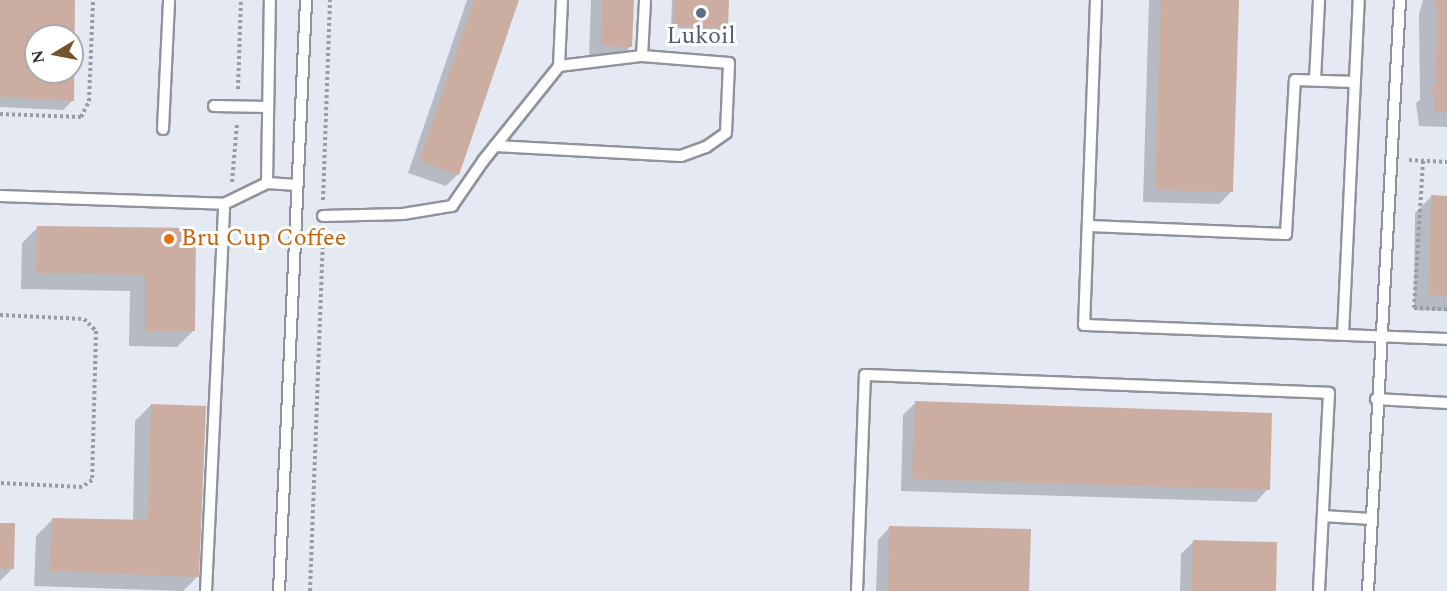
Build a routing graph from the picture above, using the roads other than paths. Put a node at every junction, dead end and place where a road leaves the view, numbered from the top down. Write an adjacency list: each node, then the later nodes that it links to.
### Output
1 (169, 0): 16 (lane)
2 (270, 0): 15 (lane)
3 (306, 0): 19 (lane)
4 (562, 0): 11 (lane)
5 (645, 0): 10 (lane)
6 (1096, 0): 23 (lane)
7 (1319, 0): 12 (lane)
8 (1359, 0): 13 (lane)
9 (1400, 0): 25 (lane)
10 (642, 56): 11 (lane); 17 (lane)
11 (559, 66): 17 (lane)
12 (1315, 80): 13 (lane); 23 (lane)
13 (1355, 82): 24 (lane)
14 (214, 106): 15 (lane)
15 (268, 107): 18 (lane)
16 (163, 129)
17 (495, 146): 22 (lane)
18 (267, 183): 19 (lane); 21 (lane)
19 (297, 185): 32 (lane)
20 (0, 196): 21 (lane)
21 (224, 204): 31 (lane)
22 (323, 216)
23 (1088, 226): 24 (lane)
24 (1343, 334): 25 (lane)
25 (1379, 336): 26 (lane); 27 (lane)
26 (1447, 339)
27 (1376, 399): 28 (lane); 30 (lane)
28 (1447, 403)
29 (1323, 516): 30 (lane); 33 (lane); 34 (lane)
30 (1371, 519): 35 (lane)
31 (206, 591)
32 (279, 591)
33 (857, 591)
34 (1319, 591)
35 (1368, 591)

